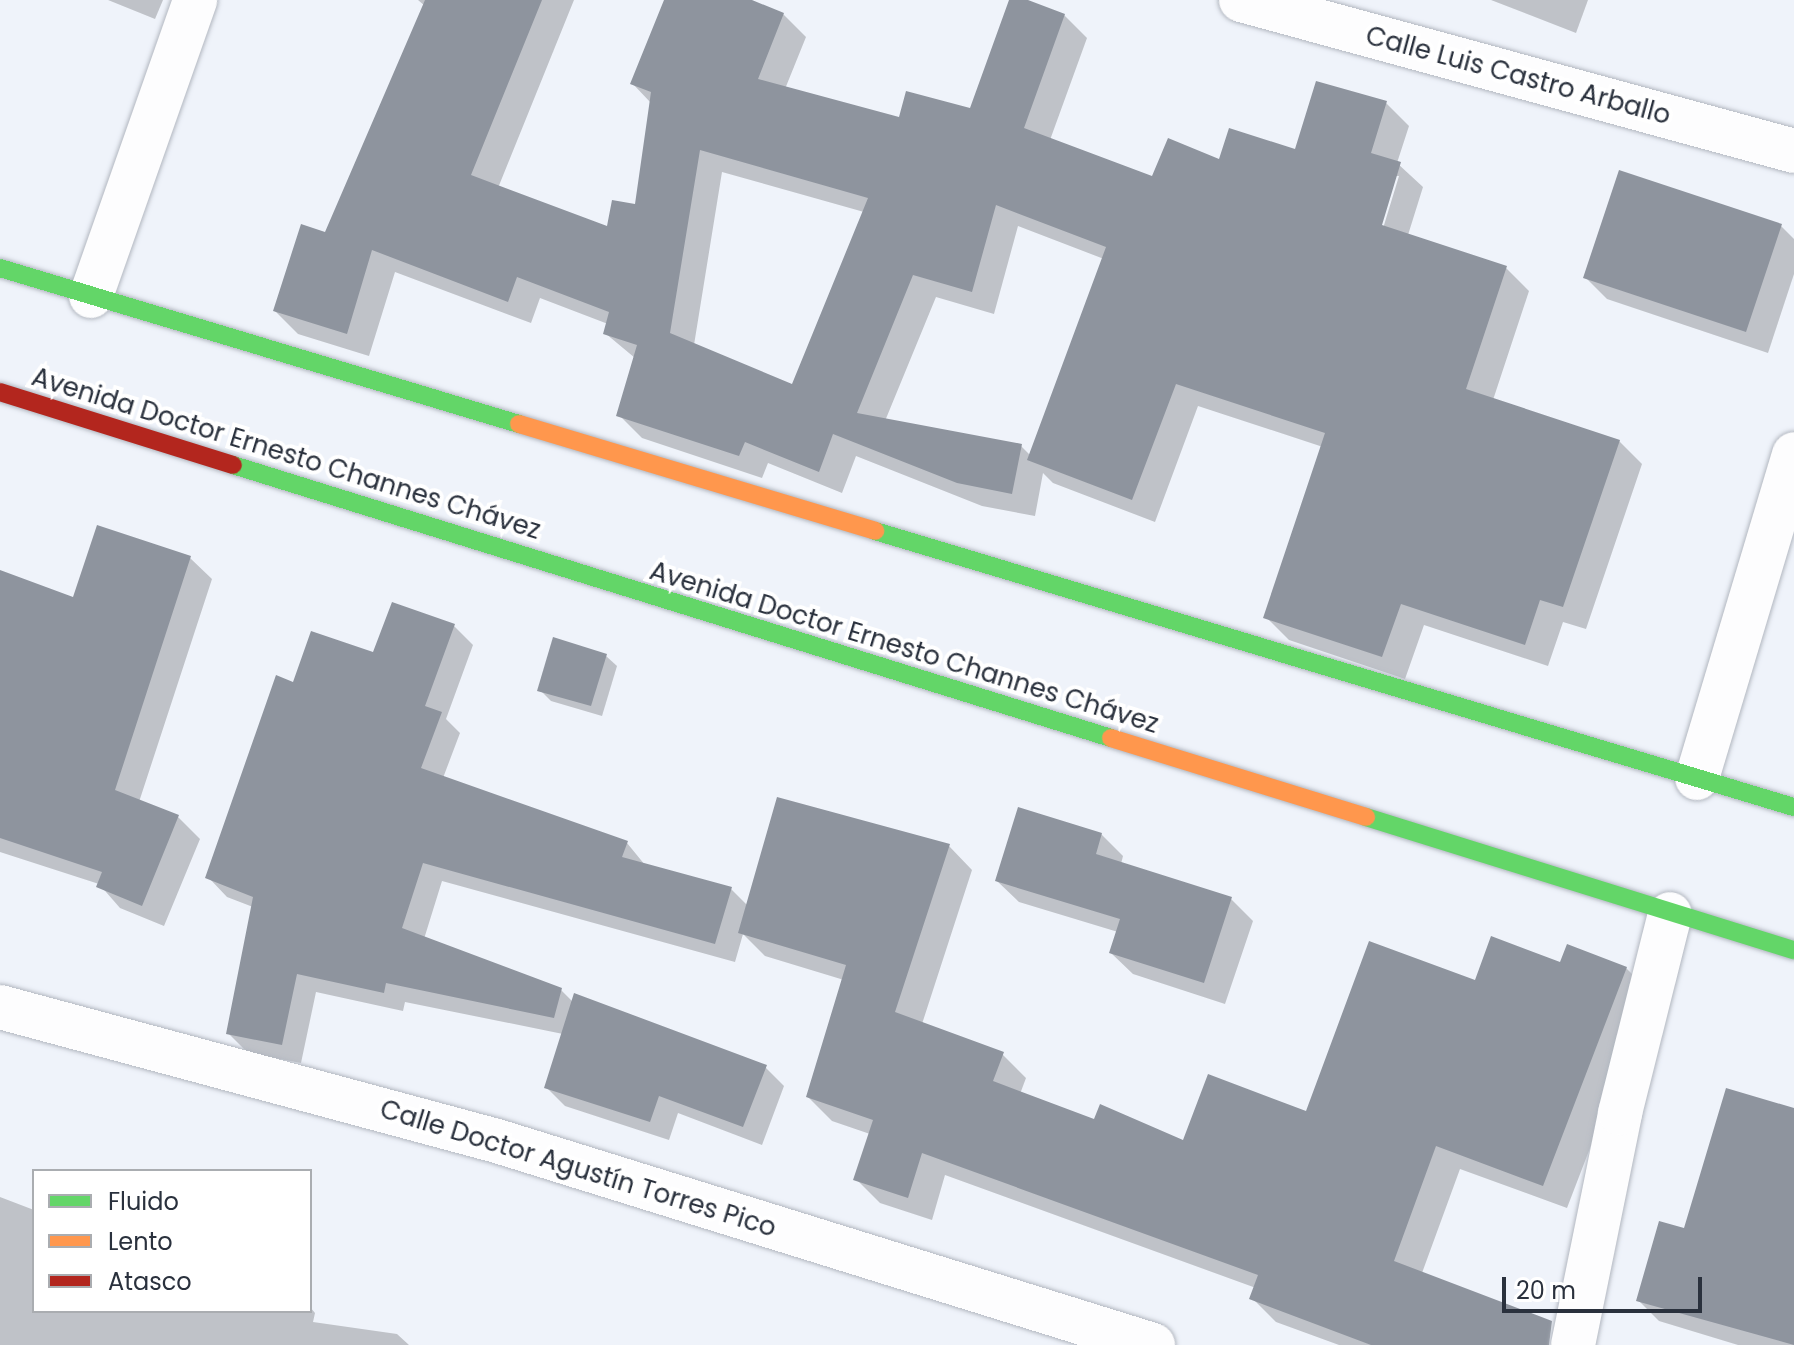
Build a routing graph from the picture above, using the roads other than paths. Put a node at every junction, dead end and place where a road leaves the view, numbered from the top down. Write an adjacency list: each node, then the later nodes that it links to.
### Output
1 (195, 0): 5 (street)
2 (1241, 0): 3 (street, Calle Luis Castro Arballo)
3 (1794, 151)
4 (0, 268): 5 (street)
5 (91, 296): 8 (street)
6 (0, 392): 10 (street, Avenida Doctor Ernesto Channes Chávez)
7 (1794, 454): 8 (street)
8 (1697, 778): 9 (street)
9 (1794, 807)
10 (1670, 914): 11 (street, Avenida Doctor Ernesto Channes Chávez); 14 (street)
11 (1794, 950)
12 (0, 1007): 13 (street, Calle Doctor Agustín Torres Pico)
13 (1153, 1345)
14 (1573, 1345)

